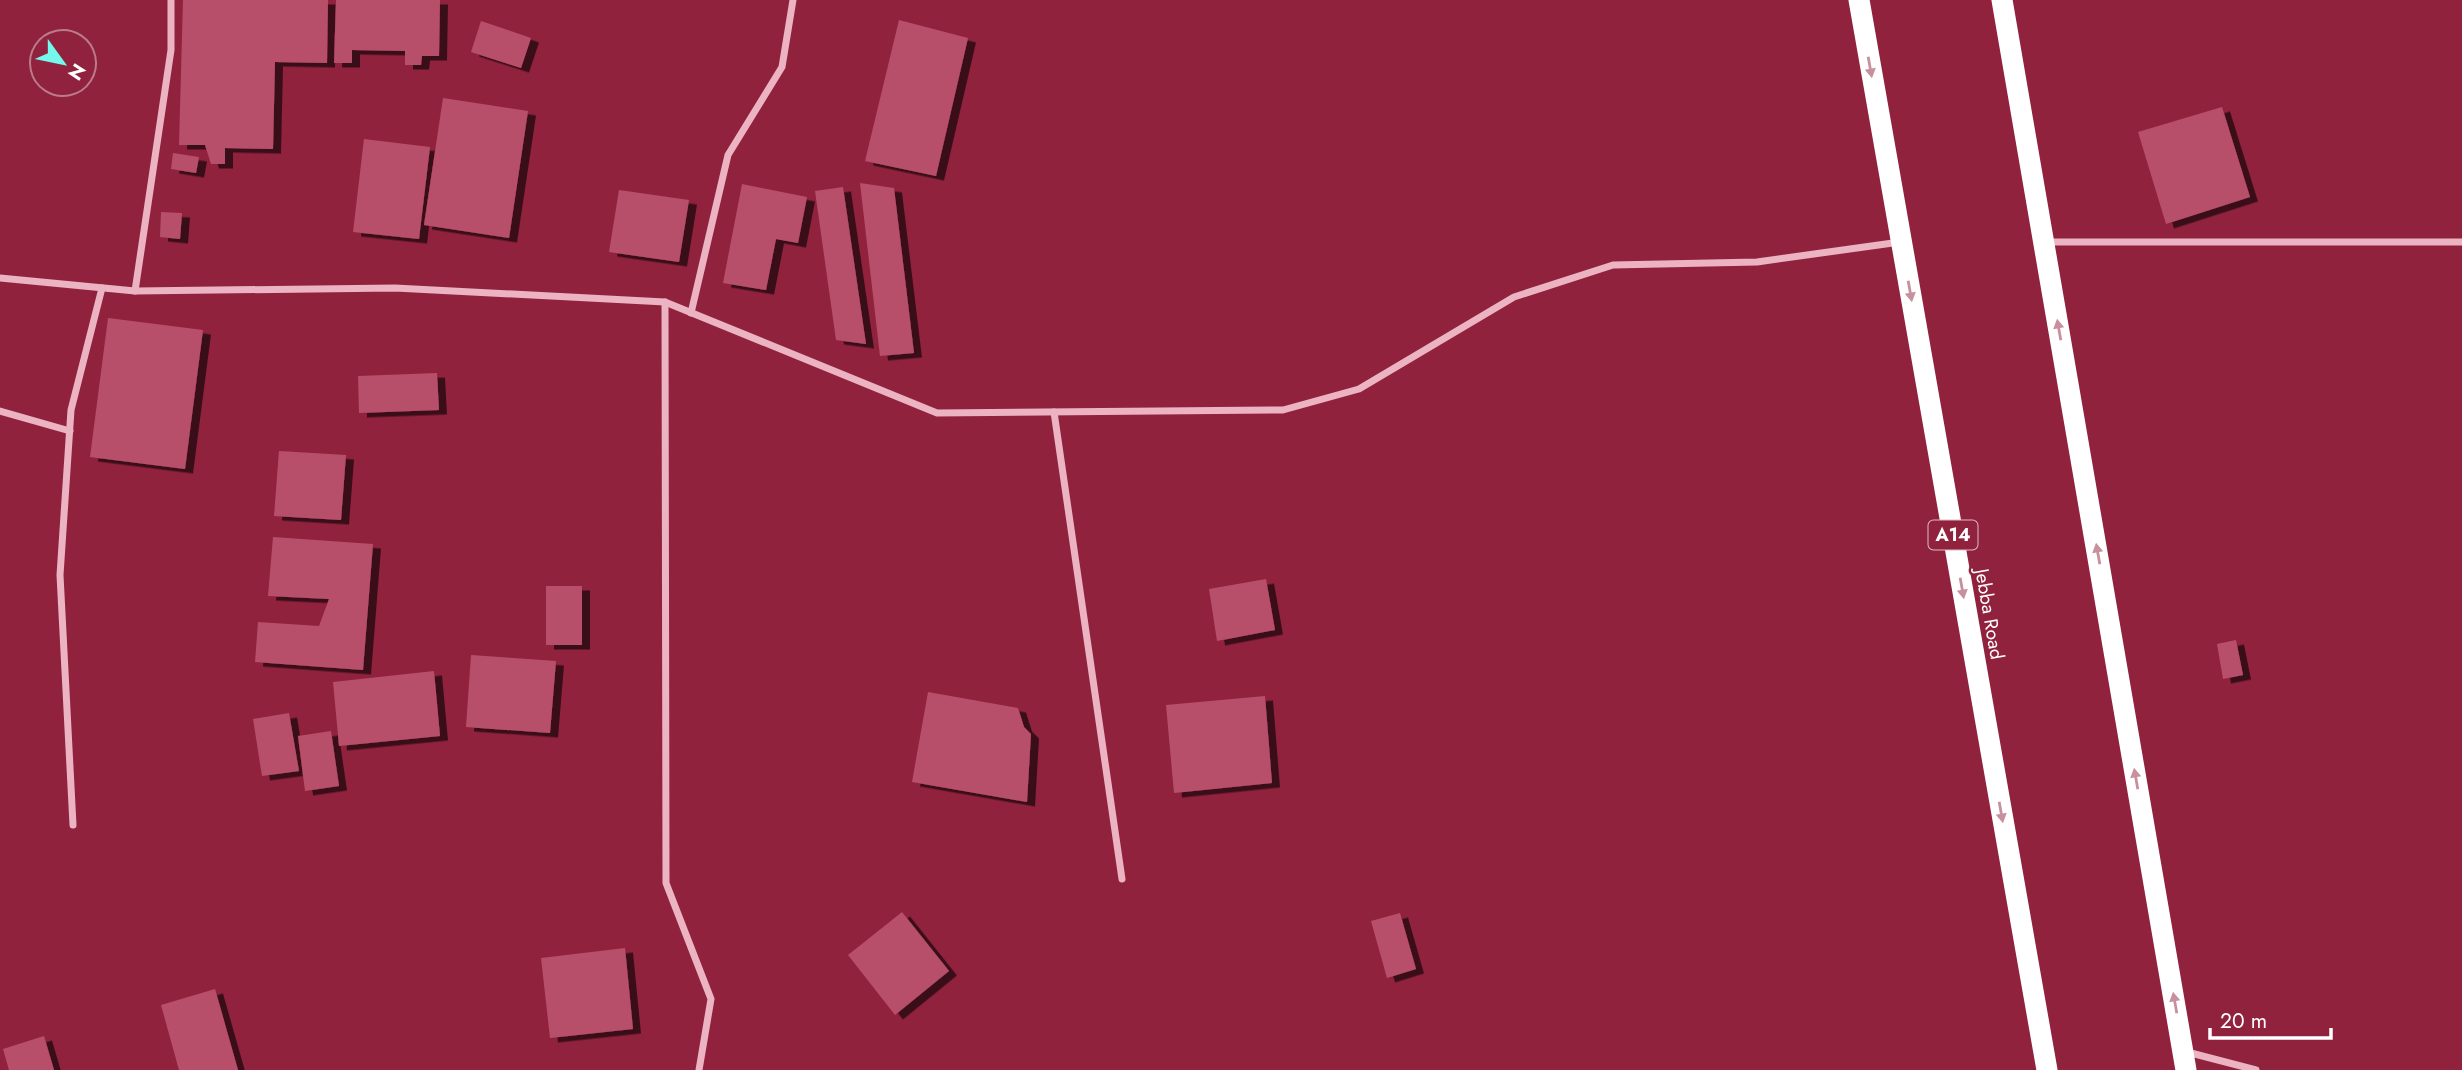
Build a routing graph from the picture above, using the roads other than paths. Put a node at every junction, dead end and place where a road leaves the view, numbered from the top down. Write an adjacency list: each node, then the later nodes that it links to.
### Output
1 (171, 0): 10 (street)
2 (793, 0): 12 (street)
3 (1858, 0): 5 (highway, Jebba Road / A14, one-way to 5)
4 (2002, 0): 6 (highway)
5 (1901, 242): 14 (street); 20 (highway, Jebba Road / A14, one-way to 20)
6 (2044, 242): 7 (street); 18 (highway, one-way to 6)
7 (2462, 242)
8 (0, 278): 9 (street)
9 (102, 288): 10 (street); 15 (street)
10 (135, 291): 11 (street)
11 (665, 302): 12 (street); 19 (street)
12 (691, 313): 14 (street)
13 (0, 411): 15 (street)
14 (1054, 412): 17 (street)
15 (70, 431): 16 (street)
16 (73, 825)
17 (1122, 879)
18 (2185, 1060): 21 (street)
19 (699, 1070)
20 (2047, 1070)
21 (2256, 1070)

